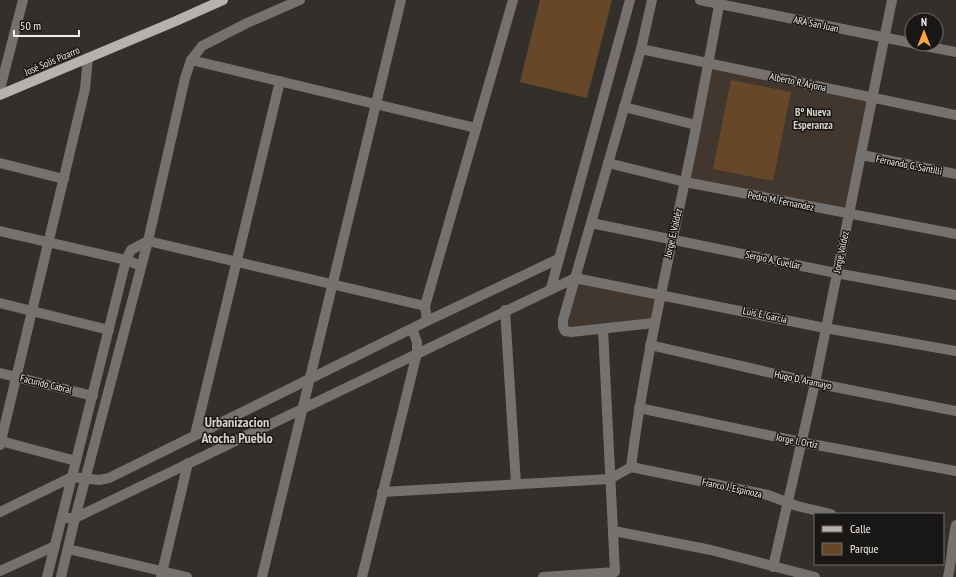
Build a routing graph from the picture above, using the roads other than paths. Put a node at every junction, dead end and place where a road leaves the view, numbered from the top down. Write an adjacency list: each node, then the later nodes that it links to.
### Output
1 (23, 0): 20 (street)
2 (223, 0): 16 (main road, José Solís Pizarro)
3 (300, 0): 17 (street)
4 (401, 0): 23 (street)
5 (513, 0): 27 (street)
6 (630, 0): 41 (street)
7 (652, 0): 13 (street)
8 (700, 0): 10 (street, ARA San Juan)
9 (892, 0): 11 (street, Jorge Valdez)
10 (720, 2): 11 (street, ARA San Juan); 18 (street, Jorge E. Valdéz)
11 (885, 38): 12 (street, ARA San Juan); 22 (street, Jorge Valdez)
12 (904, 42)
13 (641, 49): 18 (street, Alberto R. Arjona); 24 (street)
14 (944, 50): 15 (street)
15 (956, 52)
16 (88, 58): 21 (main road, José Solís Pizarro); 32 (street)
17 (191, 60): 19 (street); 39 (street)
18 (708, 62): 22 (street, Alberto R. Arjona); 26 (street, Jorge E. Valdéz)
19 (280, 81): 23 (street); 43 (street)
20 (0, 89)
21 (0, 95)
22 (873, 98): 25 (street, Alberto R. Arjona); 28 (street, Jorge Valdez)
23 (375, 104): 27 (street); 47 (street)
24 (624, 107): 26 (street); 30 (street)
25 (956, 115)
26 (696, 125): 33 (street, Jorge E. Valdéz)
27 (476, 128): 52 (street)
28 (862, 155): 31 (street, Fernando G. Santilli); 34 (street, Jorge Valdez)
29 (0, 163): 32 (street)
30 (608, 163): 33 (street, Pedro M. Fernandez); 35 (street)
31 (956, 174)
32 (64, 179): 40 (street)
33 (685, 182): 34 (street, Pedro M. Fernandez); 38 (street, Jorge E. Valdéz)
34 (849, 214): 37 (street, Pedro M. Fernandez); 45 (street, Jorge Valdez)
35 (591, 223): 38 (street, Sergio A. Cuellar); 46 (street)
36 (0, 231): 40 (street)
37 (956, 234)
38 (672, 239): 45 (street, Sergio A. Cuellar); 49 (street, Jorge E. Valdéz)
39 (148, 241): 42 (street); 43 (street); 44 (street)
40 (49, 243): 42 (street); 54 (street)
41 (558, 259): 48 (street); 55 (street)
42 (126, 260): 44 (street); 60 (street)
43 (236, 262): 47 (street); 72 (street)
44 (141, 266): 81 (street)
45 (836, 273): 50 (street, Sergio A. Cuellar); 57 (street, Jorge Valdez)
46 (575, 278): 48 (street); 49 (street, Luis E. García); 59 (street)
47 (333, 284): 52 (street); 66 (street)
48 (551, 288): 53 (street)
49 (660, 294): 56 (street, Jorge E. Valdéz); 57 (street, Luis E. García)
50 (956, 295)
51 (0, 303): 54 (street)
52 (425, 306): 55 (street)
53 (505, 310): 63 (street); 83 (street)
54 (32, 311): 60 (street); 65 (street)
55 (427, 321): 58 (street)
56 (654, 323): 59 (street); 61 (street, Jorge E. Valdéz)
57 (825, 328): 62 (street, Luis E. García); 67 (street, Jorge Valdez)
58 (412, 329): 63 (street); 66 (street)
59 (602, 329): 82 (street)
60 (109, 330): 68 (street)
61 (650, 345): 67 (street, Hugo D. Aramayo); 70 (street, Jorge E. Valdéz)
62 (956, 351)
63 (417, 353): 69 (street); 84 (street)
64 (0, 372): 65 (street, Facundo Cabral)
65 (17, 376): 68 (street, Facundo Cabral); 74 (street)
66 (309, 381): 69 (street); 72 (street)
67 (814, 383): 71 (street, Hugo D. Aramayo); 73 (street, Jorge Valdez)
68 (93, 396): 75 (street)
69 (303, 408): 76 (street); 103 (street)
70 (639, 408): 73 (street, Jorge I. Ortiz); 77 (street, Jorge E. Valdéz)
71 (956, 410)
72 (195, 436): 80 (street)
73 (801, 442): 78 (street, Jorge I. Ortiz); 86 (street, Jorge Valdez)
74 (0, 443): 75 (street)
75 (76, 461): 79 (street)
76 (188, 463): 90 (street); 98 (street)
77 (631, 467): 82 (street); 86 (street, Franco J. Espinoza)
78 (956, 471)
79 (72, 477): 81 (street); 87 (street); 89 (street)
80 (109, 478): 81 (street); 85 (street)
81 (85, 480): 85 (street)
82 (610, 480): 83 (street); 92 (street)
83 (516, 484): 84 (street)
84 (382, 492): 104 (street)
85 (80, 499): 90 (street)
86 (786, 502): 88 (street, Franco J. Espinoza); 96 (street, Jorge Valdez)
87 (0, 512)
88 (827, 513)
89 (62, 518): 90 (street); 94 (street)
90 (75, 518): 95 (street)
91 (956, 525): 93 (street)
92 (614, 532): 96 (street); 99 (street)
93 (950, 543): 107 (street)
94 (55, 546): 97 (street); 100 (street)
95 (68, 549): 98 (street); 101 (street)
96 (773, 567): 106 (street)
97 (0, 571)
98 (161, 574): 102 (street)
99 (616, 574): 105 (street)
100 (48, 577)
101 (61, 577)
102 (187, 577)
103 (262, 577)
104 (362, 577)
105 (543, 577)
106 (815, 577)
107 (948, 577)

